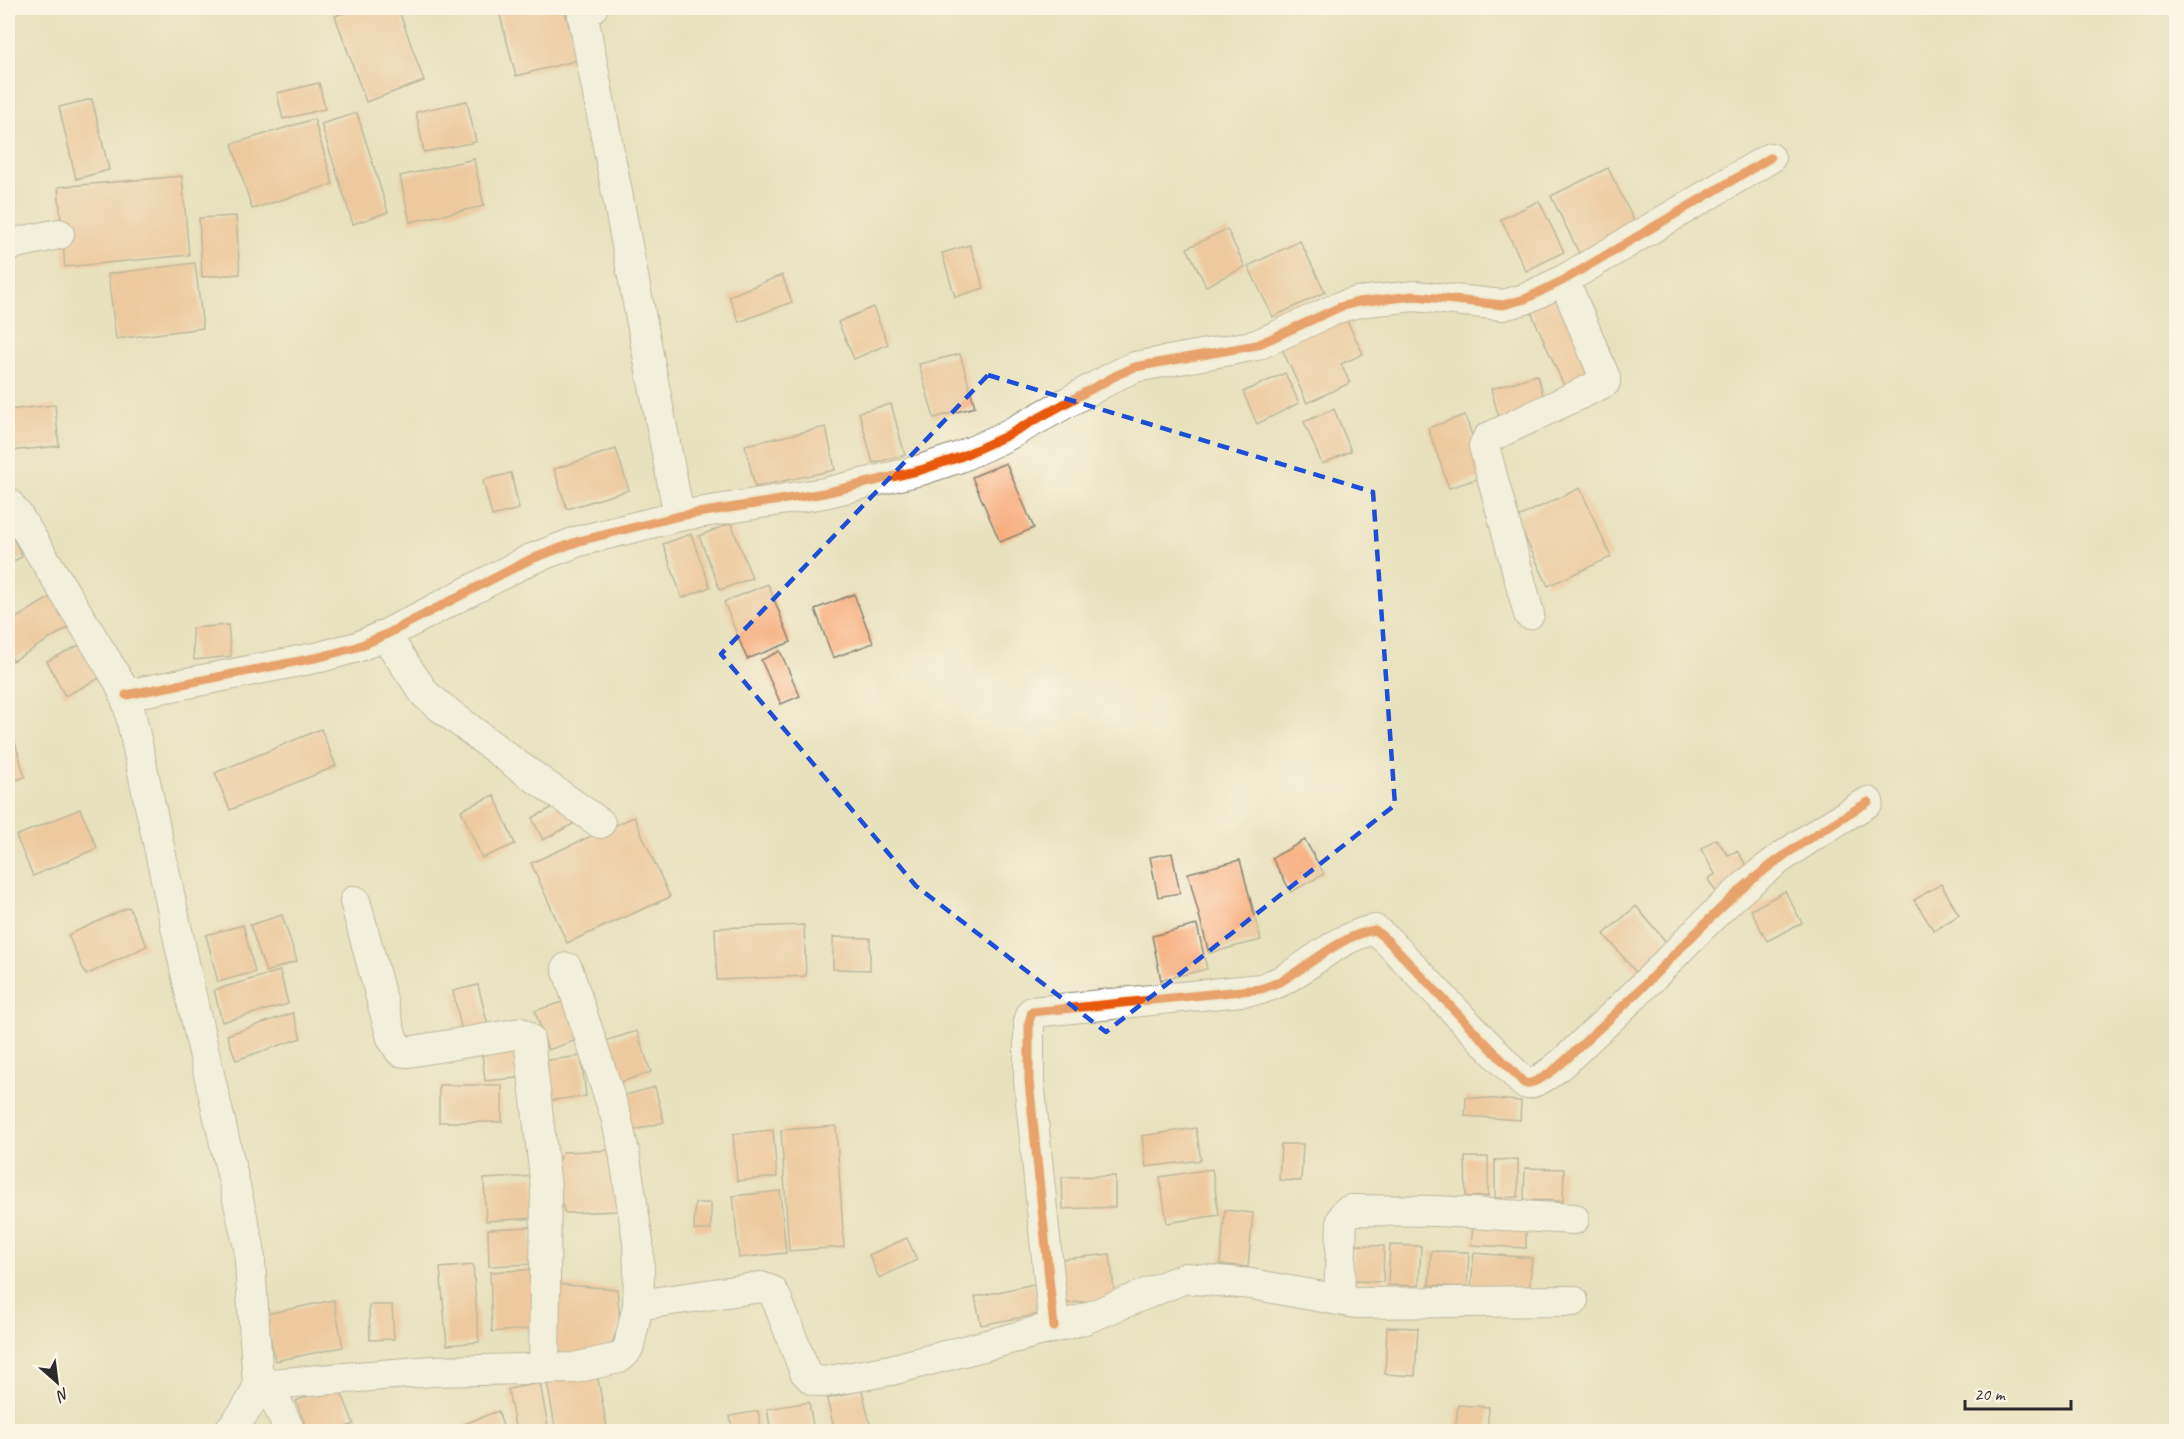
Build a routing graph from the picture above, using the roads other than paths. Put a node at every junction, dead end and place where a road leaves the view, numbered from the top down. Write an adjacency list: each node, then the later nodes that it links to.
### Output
1 (592, 8): 7 (street)
2 (1770, 158): 5 (street)
3 (59, 234): 4 (street)
4 (8, 247)
5 (1564, 280): 7 (street); 8 (street)
6 (8, 504): 10 (street)
7 (679, 516): 9 (street)
8 (1529, 614)
9 (385, 635): 10 (street); 12 (street)
10 (126, 694): 21 (street)
11 (1868, 802): 19 (street)
12 (600, 823)
13 (355, 901): 20 (street)
14 (567, 968): 18 (street)
15 (1574, 1219): 16 (street)
16 (1340, 1300): 17 (street); 19 (street)
17 (1573, 1301)
18 (638, 1305): 19 (street); 20 (street)
19 (1054, 1327)
20 (544, 1369): 21 (street)
21 (263, 1384): 22 (street); 23 (street)
22 (228, 1431)
23 (290, 1431)

